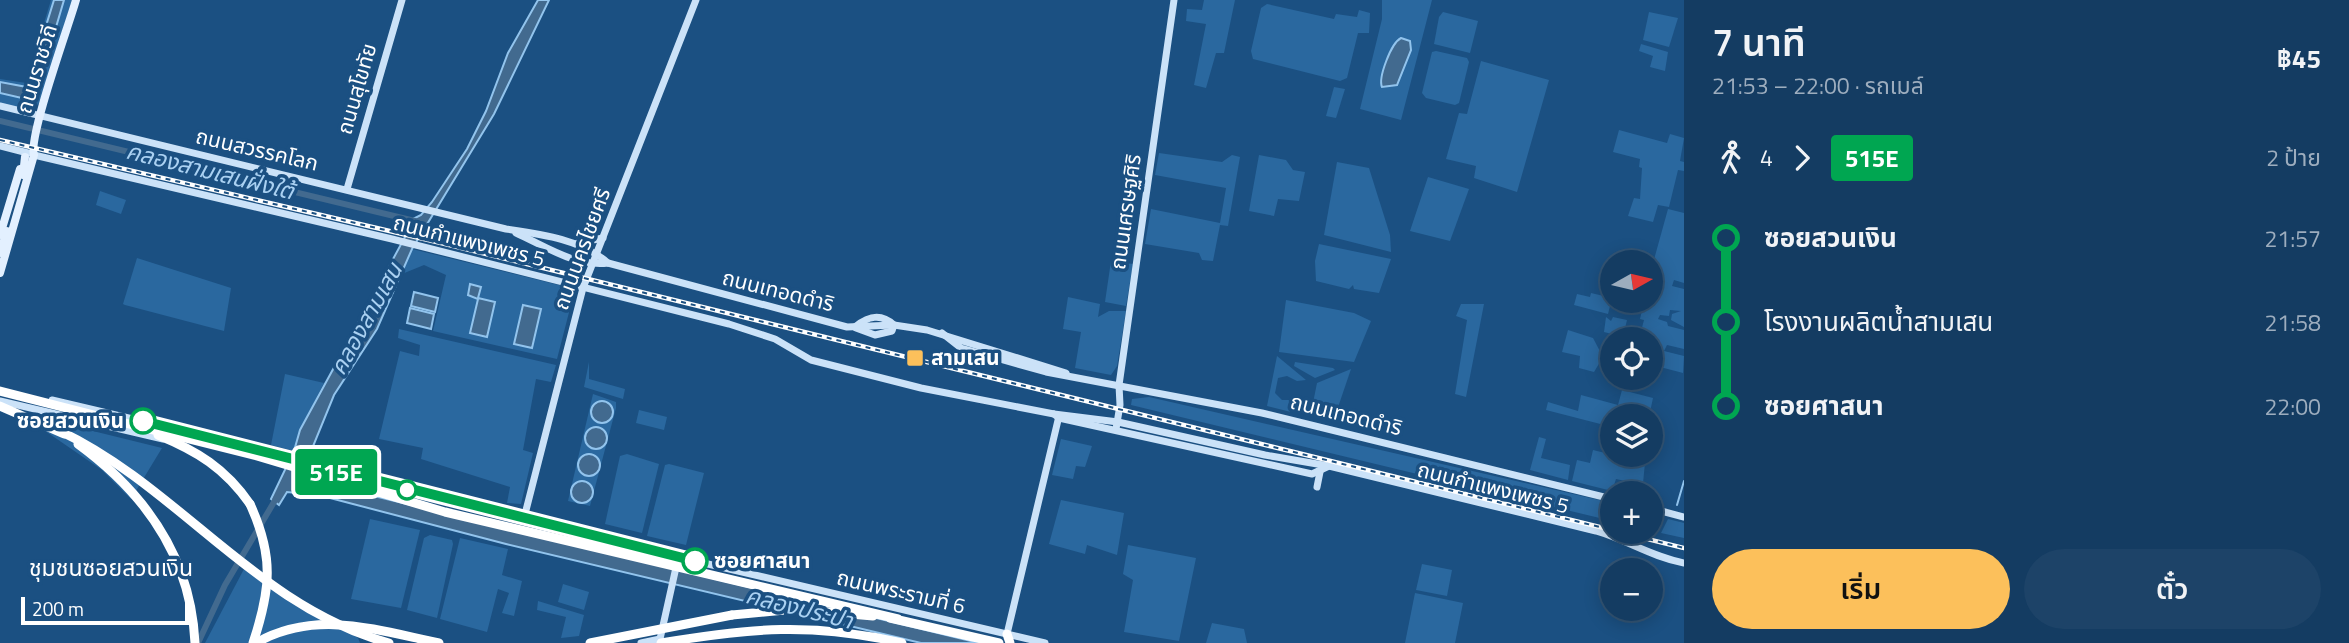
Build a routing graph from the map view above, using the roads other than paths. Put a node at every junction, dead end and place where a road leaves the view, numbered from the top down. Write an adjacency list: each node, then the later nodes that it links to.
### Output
1 (76, 0): 6 (main road, ถนนราชวิถี)
2 (402, 0): 9 (street, ถนนสุโขทัย)
3 (696, 0): 12 (street, ถนนนครไชยศรี)
4 (1174, 0): 22 (street, ถนนเศรษฐศิริ)
5 (0, 106): 6 (street, ถนนสวรรคโลก)
6 (40, 118): 8 (main road, ถนนราชวิถี); 9 (street, ถนนสวรรคโลก)
7 (0, 146): 8 (street, ถนนกำแพงเพชร 5)
8 (30, 154): 11 (main road, ถนนราชวิถี); 14 (main road); 18 (main road, ถนนราชวิถี); 19 (street, ถนนกำแพงเพชร 5)
9 (347, 189): 10 (street, ถนนสวรรคโลก)
10 (506, 229): 13 (street, ถนนสวรรคโลก); 17 (street, ถนนสวรรคโลก)
11 (0, 235)
12 (603, 238): 13 (street); 15 (street, ถนนนครไชยศรี)
13 (570, 243): 15 (street, ถนนสวรรคโลก)
14 (0, 253)
15 (597, 253): 16 (street, ถนนเทอดดำริ); 17 (street, ถนนนครไชยศรี)
16 (608, 263): 17 (street, ถนนเทอดดำริ); 21 (street, ถนนเทอดดำริ)
17 (592, 265): 19 (street, ถนนนครไชยศรี)
18 (0, 273)
19 (583, 288): 25 (street, ถนนกำแพงเพชร 5); 36 (street, ถนนนครไชยศรี)
20 (894, 324): 21 (street, ถนนเทอดดำริ); 21 (street, ถนนเทอดดำริ); 22 (street, ถนนเทอดดำริ)
21 (855, 327)
22 (1119, 385): 27 (street, ถนนเศรษฐศิริ); 33 (street, ถนนเทอดดำริ)
23 (0, 389): 26 (highway); 29 (street, ถนนพระรามที่ 6)
24 (0, 403): 28 (highway); 29 (street, ถนนพระรามที่ 6)
25 (1058, 415): 27 (street, ถนนกำแพงเพชร 5); 41 (street)
26 (133, 425): 39 (highway, bridge); 43 (highway, bridge)
27 (1117, 425): 30 (street, ถนนกำแพงเพชร 5); 31 (street, ถนนกำแพงเพชร 5)
28 (60, 431): 42 (highway, bridge); 44 (highway, bridge)
29 (260, 452): 36 (street, ถนนพระรามที่ 6)
30 (1329, 466): 31 (street); 38 (street, ถนนกำแพงเพชร 5)
31 (1320, 472): 32 (street)
32 (1317, 488)
33 (1600, 496)
34 (1663, 511): 35 (street)
35 (1684, 517)
36 (524, 518): 37 (street, ถนนพระรามที่ 6)
37 (678, 557): 40 (street); 41 (street, ถนนพระรามที่ 6)
38 (1684, 563)
39 (898, 619): 41 (highway); 46 (highway, bridge)
40 (661, 641): 47 (street); 48 (highway)
41 (1005, 641): 49 (street, ถนนพระรามที่ 6)
42 (195, 643)
43 (255, 643): 45 (highway, bridge)
44 (389, 643)
45 (439, 643)
46 (590, 643)
47 (641, 643)
48 (902, 643)
49 (1045, 643)

